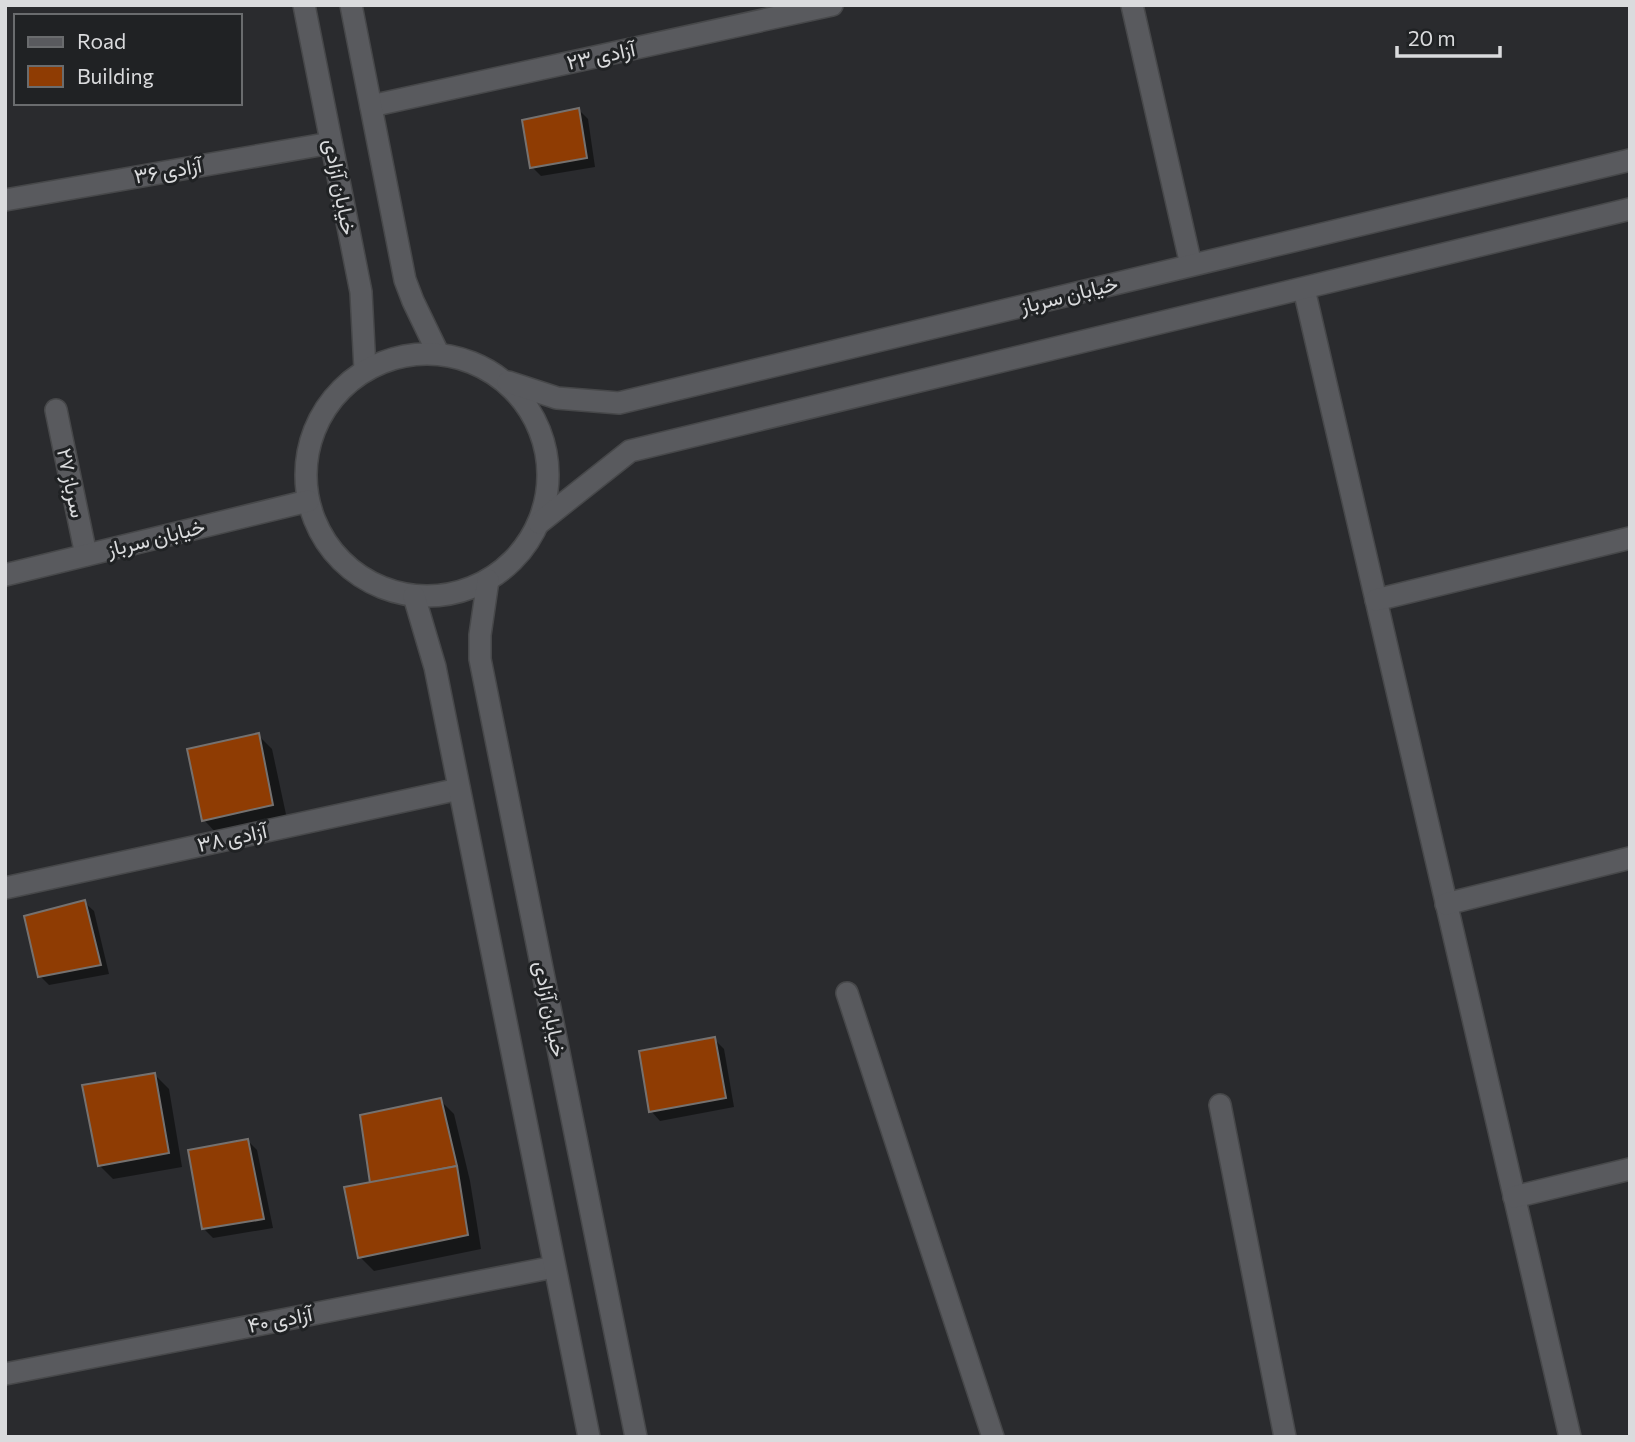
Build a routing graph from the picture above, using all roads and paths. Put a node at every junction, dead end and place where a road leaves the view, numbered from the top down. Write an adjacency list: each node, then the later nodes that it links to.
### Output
1 (304, 5): 7 (main road, خیابان آزادی)
2 (351, 5): 6 (main road)
3 (832, 5): 5 (main road, آزادی ۲۳)
4 (1132, 5): 11 (main road)
5 (756, 13): 6 (main road, آزادی ۲۳)
6 (371, 106): 13 (main road)
7 (331, 142): 9 (main road, آزادی ۳۶); 14 (main road, خیابان آزادی)
8 (1630, 160): 11 (main road, خیابان سرباز)
9 (5, 200)
10 (1630, 209): 12 (main road)
11 (1191, 265): 15 (main road, خیابان سرباز)
12 (1304, 289): 18 (main road); 24 (main road)
13 (438, 353): 14 (main road); 15 (main road)
14 (365, 369): 17 (main road)
15 (508, 382): 18 (main road)
16 (56, 410): 20 (main road, سرباز ۲۷)
17 (308, 501): 20 (main road, خیابان سرباز); 23 (main road)
18 (539, 523): 22 (main road)
19 (1630, 538): 24 (main road)
20 (86, 555): 21 (main road, خیابان سرباز)
21 (5, 575)
22 (488, 580): 23 (main road); 36 (main road, خیابان آزادی)
23 (414, 596): 25 (main road)
24 (1376, 600): 28 (main road)
25 (459, 789): 27 (main road, آزادی ۳۸); 33 (main road)
26 (1630, 858): 28 (main road)
27 (5, 888)
28 (1446, 904): 32 (main road)
29 (848, 993): 37 (main road)
30 (1220, 1105): 38 (main road)
31 (1630, 1169): 32 (main road)
32 (1514, 1197): 39 (main road)
33 (554, 1267): 34 (main road, آزادی ۴۰); 35 (main road)
34 (5, 1374)
35 (589, 1437)
36 (636, 1437)
37 (993, 1437)
38 (1285, 1437)
39 (1570, 1437)

